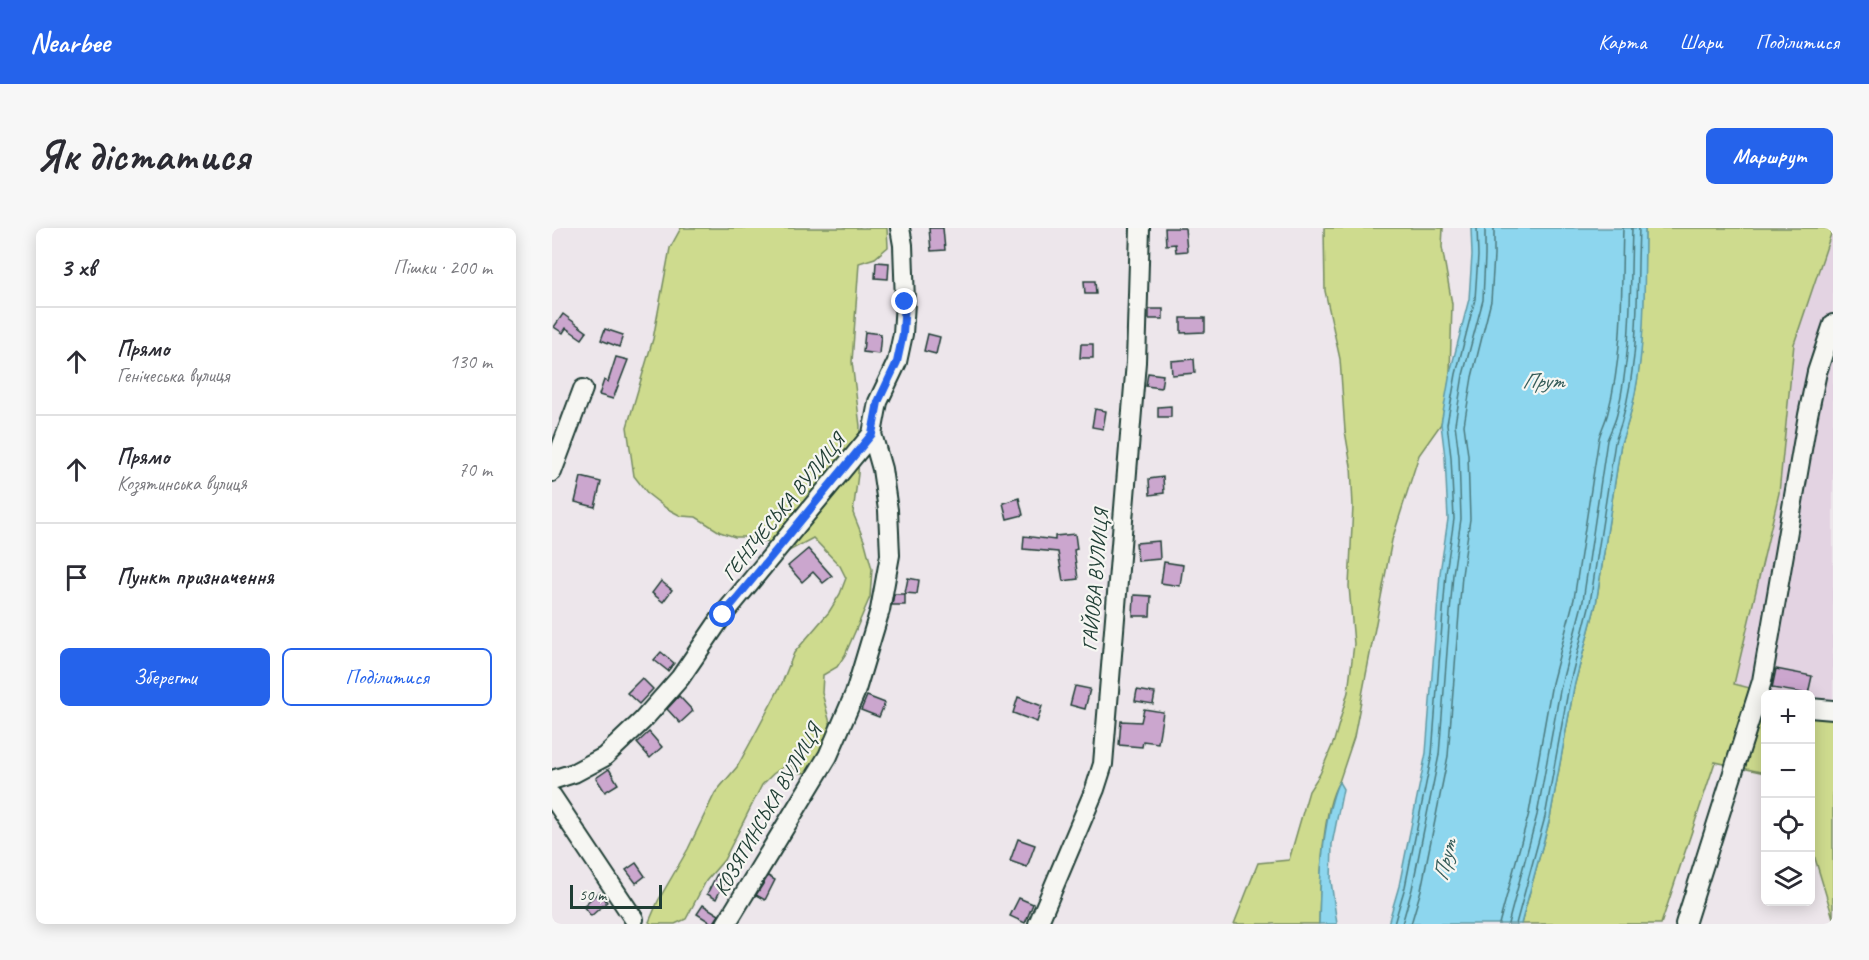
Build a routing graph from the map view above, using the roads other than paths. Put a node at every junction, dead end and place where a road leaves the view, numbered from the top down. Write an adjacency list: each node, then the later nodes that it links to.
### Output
1 (900, 228): 5 (street, КОЗЯТИНСЬКА ВУЛИЦЯ)
2 (1140, 228): 14 (street, ГАЙОВА ВУЛИЦЯ)
3 (1833, 324): 7 (street)
4 (583, 389): 6 (street)
5 (872, 434): 10 (street, ГЕНІЧЕСЬКА ВУЛИЦЯ); 13 (street, КОЗЯТИНСЬКА ВУЛИЦЯ)
6 (552, 472)
7 (1760, 704): 15 (street)
8 (1815, 708): 9 (street)
9 (1833, 710)
10 (552, 780)
11 (552, 796): 12 (street)
12 (634, 919)
13 (726, 924)
14 (1038, 924)
15 (1685, 924)

